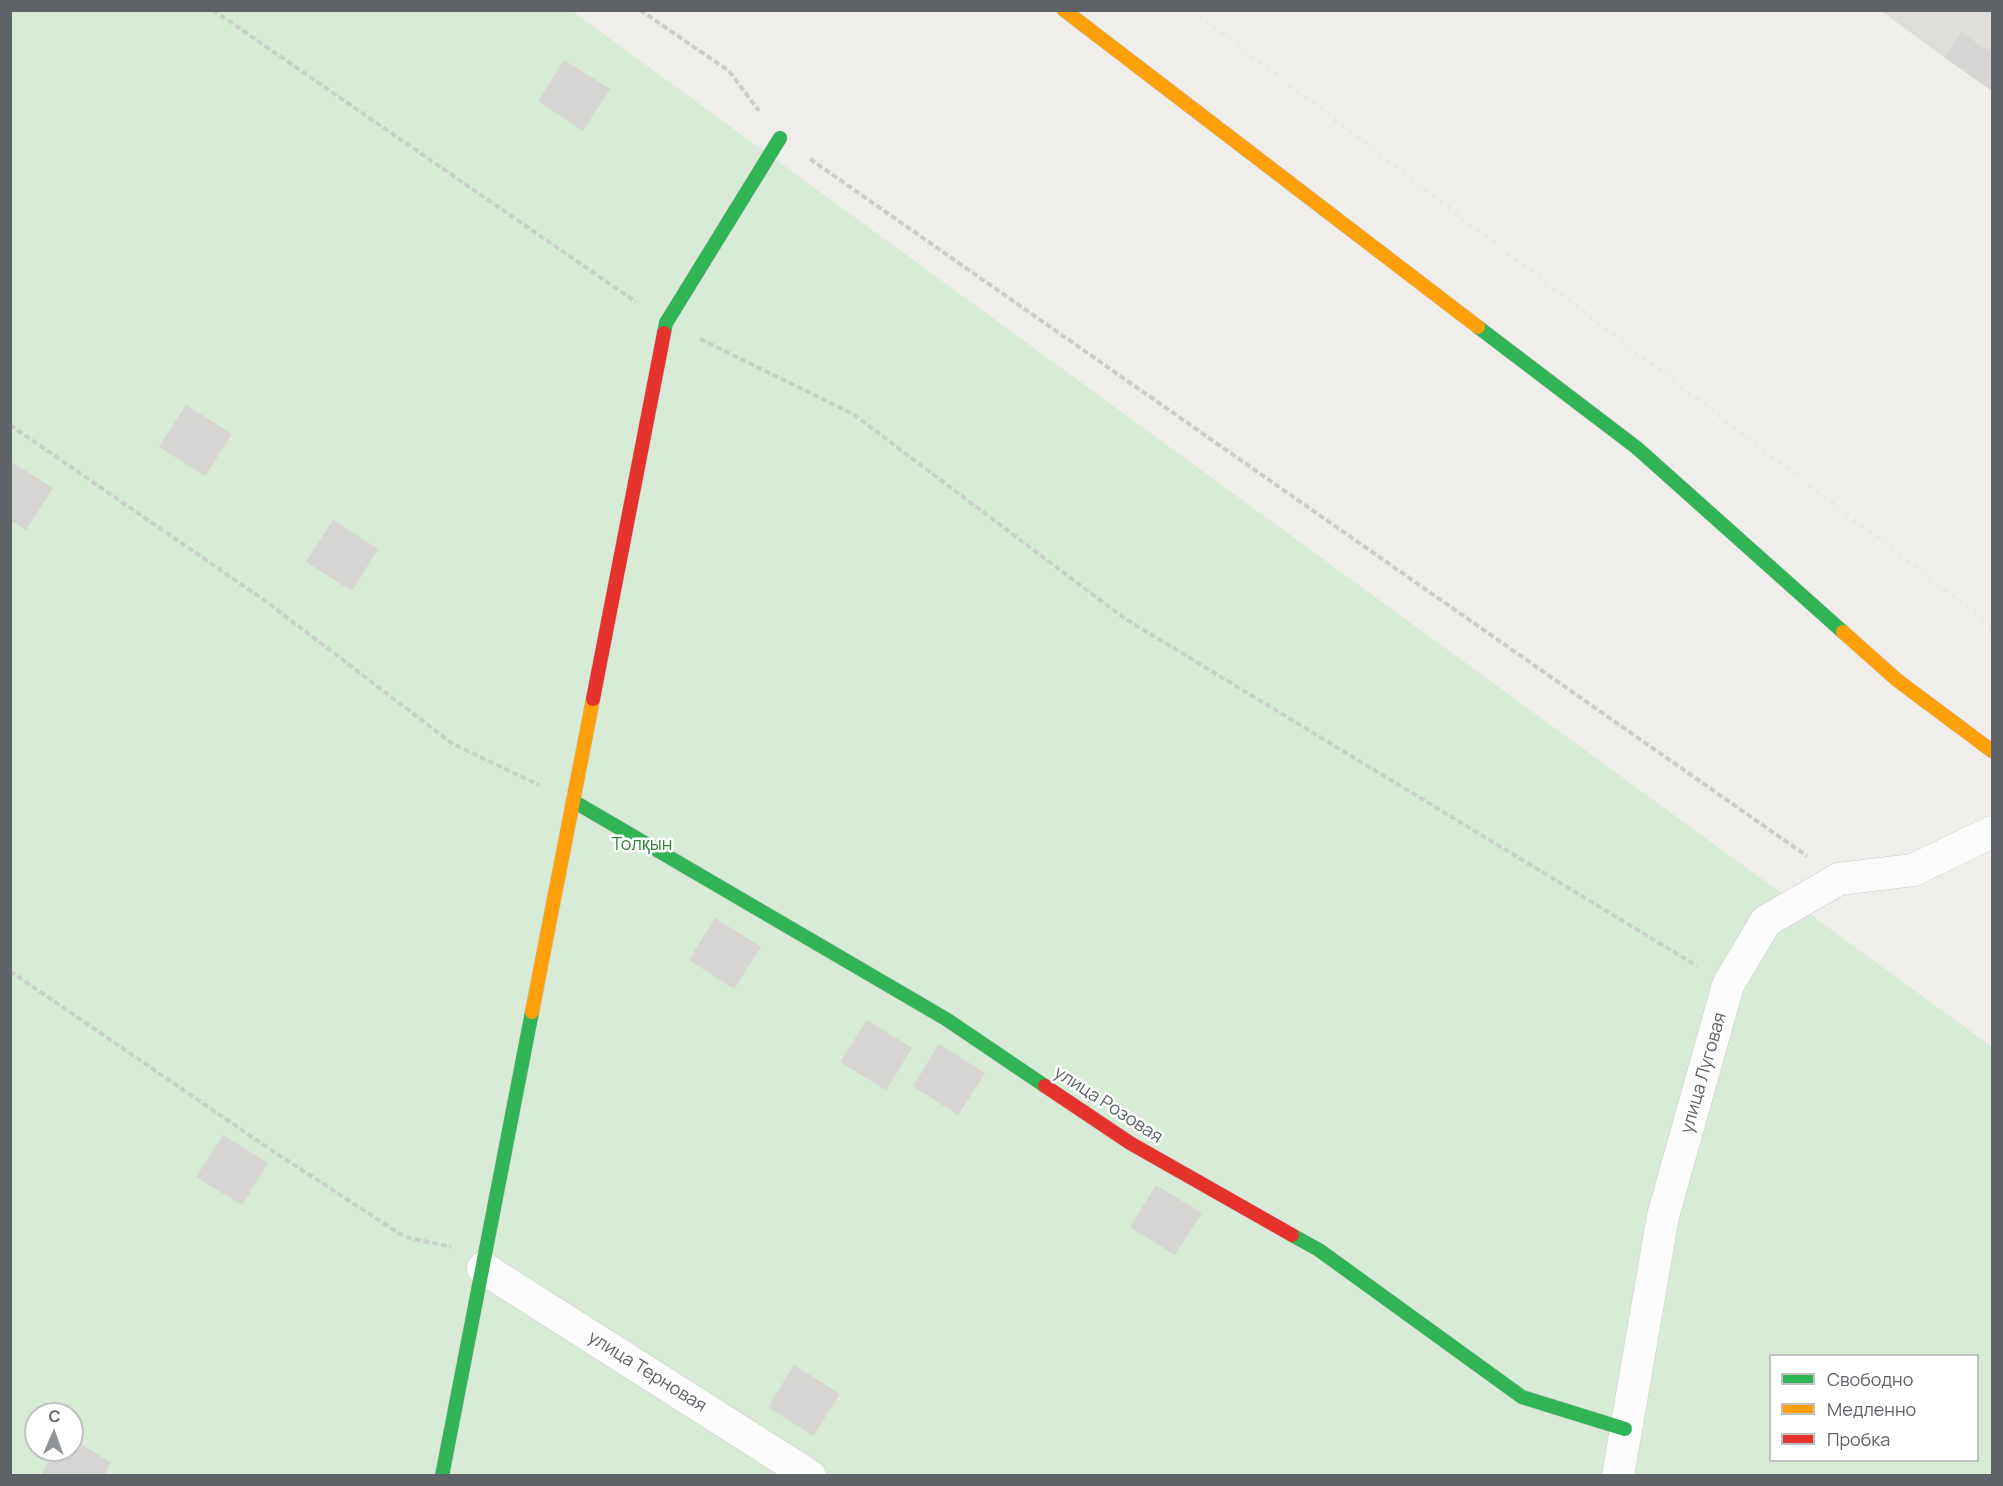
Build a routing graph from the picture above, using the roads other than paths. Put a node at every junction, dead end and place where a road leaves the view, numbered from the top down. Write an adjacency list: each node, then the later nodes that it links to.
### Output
1 (1064, 10): 3 (street)
2 (780, 138): 4 (street)
3 (1992, 751)
4 (573, 801): 6 (street); 7 (street, улица Розовая)
5 (1992, 832): 7 (street, улица Луговая)
6 (484, 1261): 9 (street); 10 (street, улица Терновая)
7 (1625, 1429): 8 (street, улица Луговая)
8 (1626, 1471)
9 (442, 1476)
10 (810, 1476)

